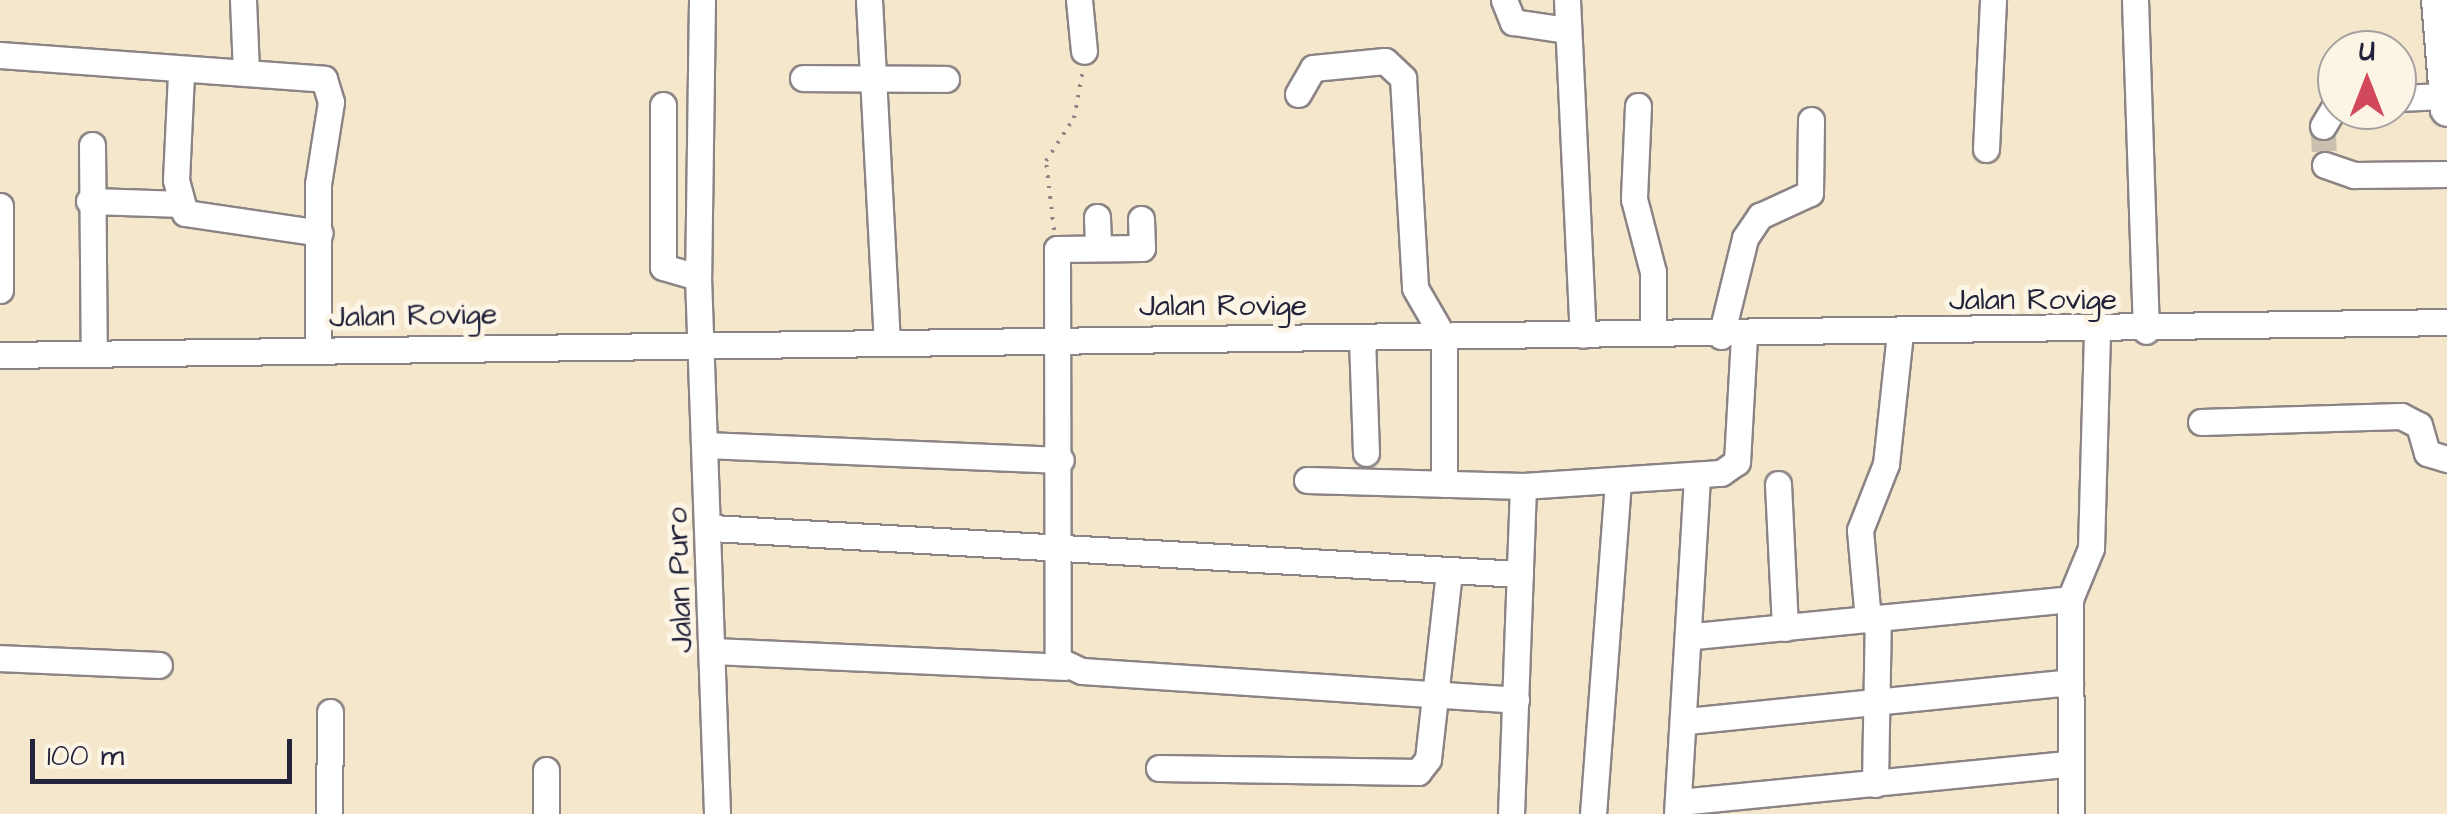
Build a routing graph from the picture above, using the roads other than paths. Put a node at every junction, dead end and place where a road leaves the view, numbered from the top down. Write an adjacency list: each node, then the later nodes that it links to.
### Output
1 (244, 0): 13 (street)
2 (702, 0): 35 (street, Jalan Puro)
3 (869, 0): 15 (street)
4 (1079, 0): 11 (street)
5 (1504, 0): 10 (street)
6 (1566, 0): 10 (street)
7 (1992, 0): 25 (street)
8 (2136, 0): 39 (street)
9 (2438, 0): 20 (main road)
10 (1567, 30): 42 (street)
11 (1084, 50)
12 (0, 55): 14 (street)
13 (246, 73): 14 (street); 33 (street)
14 (181, 74): 29 (street)
15 (875, 77): 16 (street); 17 (street); 47 (street)
16 (802, 78)
17 (946, 78)
18 (1298, 94): 46 (street)
19 (2417, 100): 20 (street)
20 (2446, 103)
21 (663, 105): 35 (street)
22 (1638, 106): 40 (street)
23 (1811, 120): 43 (street)
24 (92, 144): 28 (street)
25 (1986, 149)
26 (2325, 165): 27 (street)
27 (2447, 174)
28 (89, 201): 29 (street); 50 (street)
29 (178, 204): 33 (street)
30 (0, 206): 36 (street)
31 (1097, 218): 34 (street)
32 (1141, 220): 34 (street)
33 (320, 232): 49 (street)
34 (1098, 248): 44 (street)
35 (698, 277): 48 (street, Jalan Puro)
36 (0, 290)
37 (2447, 322): 39 (street, Jalan Rovige)
38 (2097, 332): 39 (street, Jalan Rovige); 41 (street, Jalan Rovige); 67 (street)
39 (2146, 332)
40 (1653, 333): 42 (street, Jalan Rovige); 43 (street, Jalan Rovige)
41 (1900, 333): 43 (street, Jalan Rovige); 68 (street)
42 (1583, 335): 46 (street, Jalan Rovige)
43 (1732, 335): 57 (street)
44 (1060, 338): 45 (street, Jalan Rovige); 47 (street, Jalan Rovige); 56 (street)
45 (1362, 338): 46 (street, Jalan Rovige); 54 (street)
46 (1444, 338): 60 (street)
47 (886, 340): 48 (street, Jalan Rovige)
48 (700, 344): 49 (street, Jalan Rovige); 53 (street, Jalan Puro)
49 (318, 350): 50 (street, Jalan Rovige)
50 (94, 354): 51 (street, Jalan Rovige)
51 (0, 355)
52 (2201, 422): 55 (street)
53 (706, 445): 56 (street); 63 (street, Jalan Puro)
54 (1366, 453)
55 (2447, 459)
56 (1060, 460): 64 (street)
57 (1697, 479): 59 (street); 70 (street)
58 (1307, 480): 60 (street)
59 (1618, 483): 62 (street); 90 (street)
60 (1444, 484): 62 (street)
61 (1778, 484): 69 (street)
62 (1523, 486): 66 (street)
63 (712, 528): 64 (street); 71 (street, Jalan Puro)
64 (1059, 543): 65 (street); 74 (street)
65 (1449, 572): 66 (street); 76 (street)
66 (1520, 574): 77 (street)
67 (2070, 598): 68 (street); 75 (street)
68 (1873, 620): 69 (street); 78 (street)
69 (1784, 628): 70 (street)
70 (1694, 636): 80 (street)
71 (715, 651): 74 (street); 88 (street, Jalan Puro)
72 (0, 658): 73 (street)
73 (160, 665)
74 (1065, 667): 76 (street)
75 (2070, 682): 78 (street); 81 (street)
76 (1434, 693): 77 (street); 82 (street)
77 (1516, 700): 89 (street)
78 (1875, 702): 80 (street); 84 (street)
79 (330, 712): 86 (street)
80 (1687, 721): 85 (street)
81 (2070, 764): 84 (street); 91 (street)
82 (1159, 768)
83 (546, 770): 87 (street)
84 (1875, 784): 85 (street)
85 (1678, 808)
86 (329, 814)
87 (546, 814)
88 (716, 814)
89 (1512, 814)
90 (1593, 814)
91 (2071, 814)

